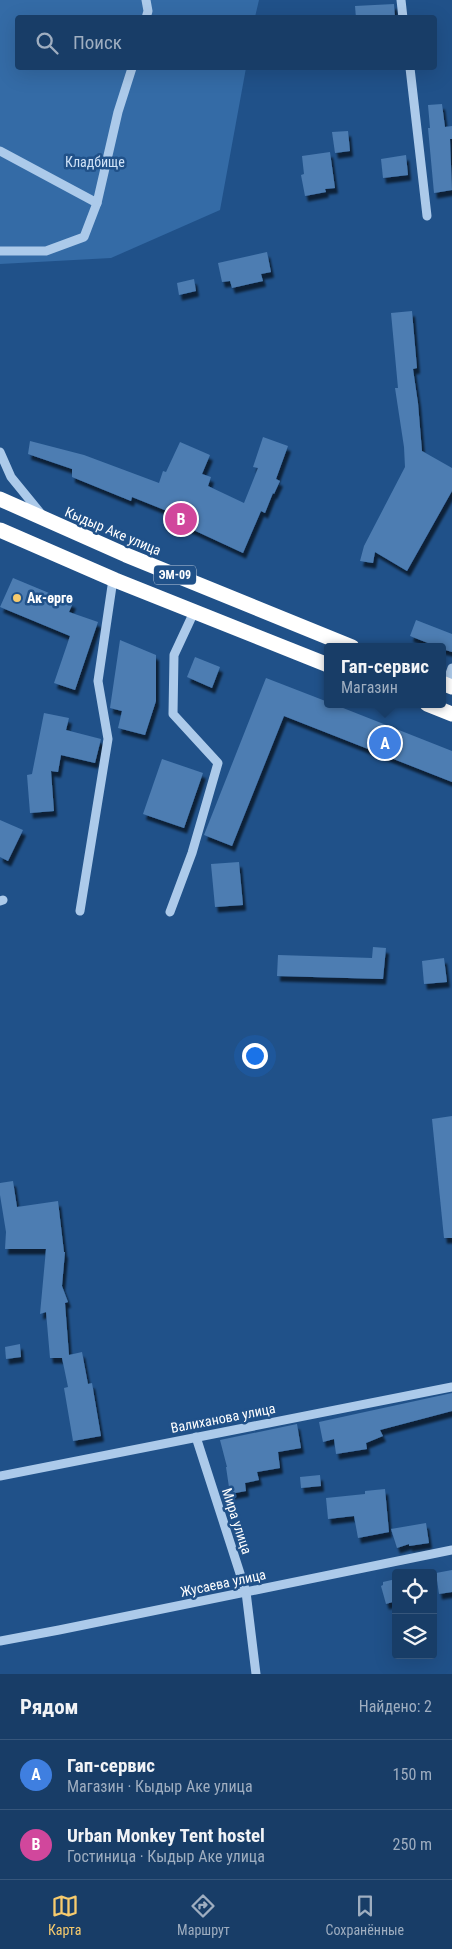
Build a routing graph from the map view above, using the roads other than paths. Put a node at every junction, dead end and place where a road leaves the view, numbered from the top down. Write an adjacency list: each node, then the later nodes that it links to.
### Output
1 (146, 0): 3 (street)
2 (401, 0): 4 (street)
3 (147, 15)
4 (404, 15)
5 (131, 70): 8 (street)
6 (410, 70): 9 (street)
7 (0, 151): 8 (street)
8 (97, 203): 10 (street)
9 (427, 216)
10 (0, 251)
11 (0, 452): 13 (street)
12 (0, 499): 13 (highway, Кыдыр Аке улица / ЭМ-09)
13 (45, 519): 15 (highway, Кыдыр Аке улица / ЭМ-09)
14 (0, 530): 16 (highway, ЭМ-09)
15 (126, 555): 16 (highway); 18 (highway, Кыдыр Аке улица / ЭМ-09)
16 (114, 580): 17 (highway, ЭМ-09); 24 (street)
17 (194, 612): 19 (highway, ЭМ-09); 25 (street)
18 (342, 643)
19 (324, 663)
20 (452, 668): 21 (street)
21 (447, 685)
22 (437, 708): 23 (highway)
23 (452, 714)
24 (80, 911)
25 (170, 912)
26 (452, 1387): 27 (street, Валиханова улица)
27 (196, 1437): 28 (street, Валиханова улица); 30 (street, Мира улица)
28 (0, 1476)
29 (452, 1550): 30 (street, Жусаева улица)
30 (246, 1592): 31 (street, Жусаева улица); 32 (street, Мира улица)
31 (0, 1641)
32 (256, 1674)

